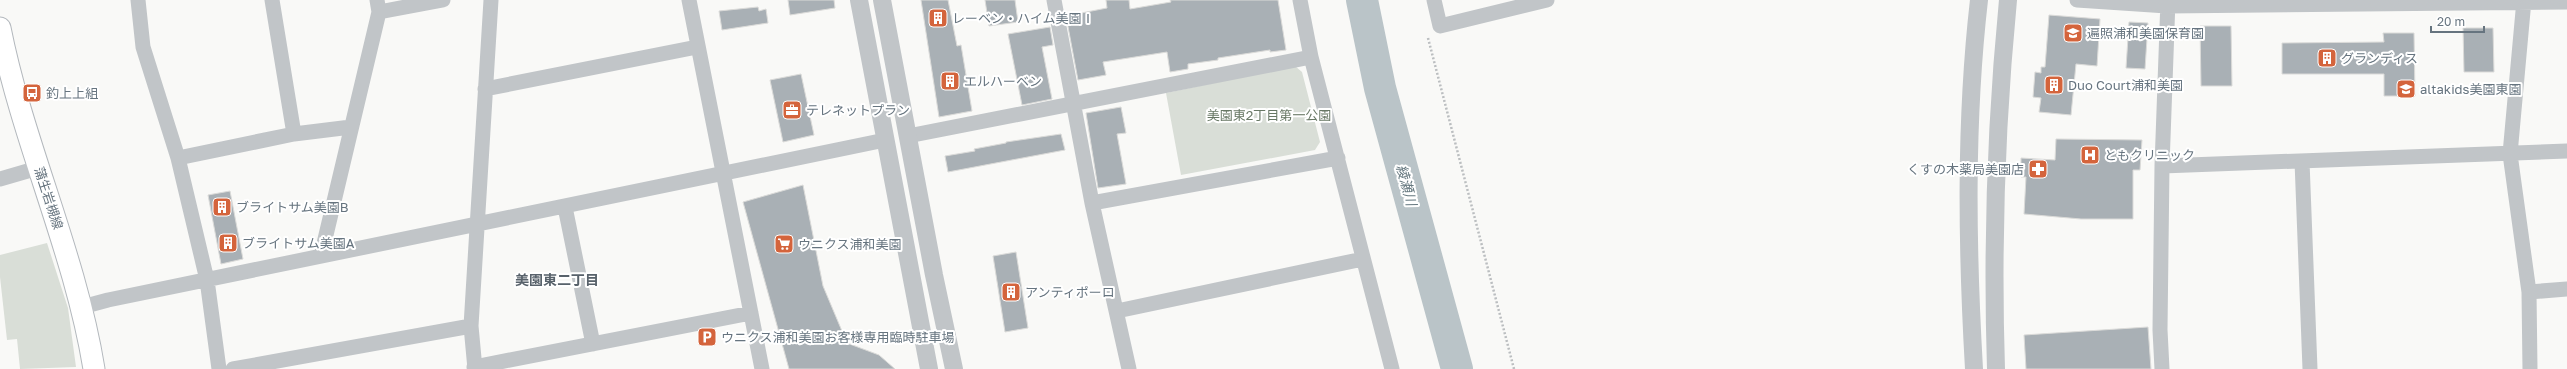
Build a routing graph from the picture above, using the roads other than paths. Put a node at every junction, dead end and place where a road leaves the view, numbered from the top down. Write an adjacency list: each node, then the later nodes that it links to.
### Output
1 (138, 0): 30 (street)
2 (272, 0): 25 (street)
3 (443, 0): 18 (street)
4 (491, 0): 22 (street)
5 (689, 0): 20 (street)
6 (859, 0): 27 (street)
7 (882, 0): 26 (street)
8 (1054, 0): 23 (street)
9 (1300, 0): 21 (street)
10 (1434, 0): 11 (street)
11 (1547, 0)
12 (1979, 0): 59 (street)
13 (2008, 0): 60 (street)
14 (2077, 0): 17 (street)
15 (2524, 2): 16 (street); 17 (street); 29 (street)
16 (2567, 2)
17 (2168, 3): 33 (street)
18 (378, 6): 24 (street)
19 (0, 28): 34 (main road, 蒲生岩槻線)
20 (697, 47): 22 (street); 35 (street)
21 (1311, 57): 23 (street); 31 (street)
22 (486, 89): 39 (street)
23 (1074, 105): 26 (street); 37 (street)
24 (351, 127): 25 (street); 40 (street)
25 (294, 134): 30 (street)
26 (908, 136): 56 (street)
27 (885, 140): 35 (street); 55 (street)
28 (2567, 151): 29 (street)
29 (2510, 154): 32 (street); 44 (street)
30 (178, 158): 42 (street)
31 (1338, 158): 37 (street); 41 (street)
32 (2302, 161): 33 (street); 62 (street)
33 (2162, 166): 61 (street)
34 (38, 168): 36 (street); 45 (main road, 蒲生岩槻線)
35 (724, 174): 38 (street); 47 (street)
36 (0, 179)
37 (1092, 203): 46 (street)
38 (565, 207): 39 (street); 49 (street)
39 (477, 224): 40 (street); 48 (street)
40 (321, 256): 42 (street)
41 (1363, 259): 46 (street); 58 (street)
42 (207, 280): 45 (street); 52 (street)
43 (2567, 289): 44 (street)
44 (2529, 292): 63 (street)
45 (82, 307): 51 (main road, 蒲生岩槻線)
46 (1117, 311): 57 (street)
47 (751, 313): 49 (street); 54 (street)
48 (471, 326): 50 (street); 53 (street)
49 (593, 344): 50 (street)
50 (475, 368)
51 (94, 369)
52 (219, 369)
53 (233, 369)
54 (762, 369)
55 (929, 369)
56 (954, 369)
57 (1129, 369)
58 (1390, 369)
59 (1974, 369)
60 (1996, 369)
61 (2162, 369)
62 (2310, 369)
63 (2530, 369)

